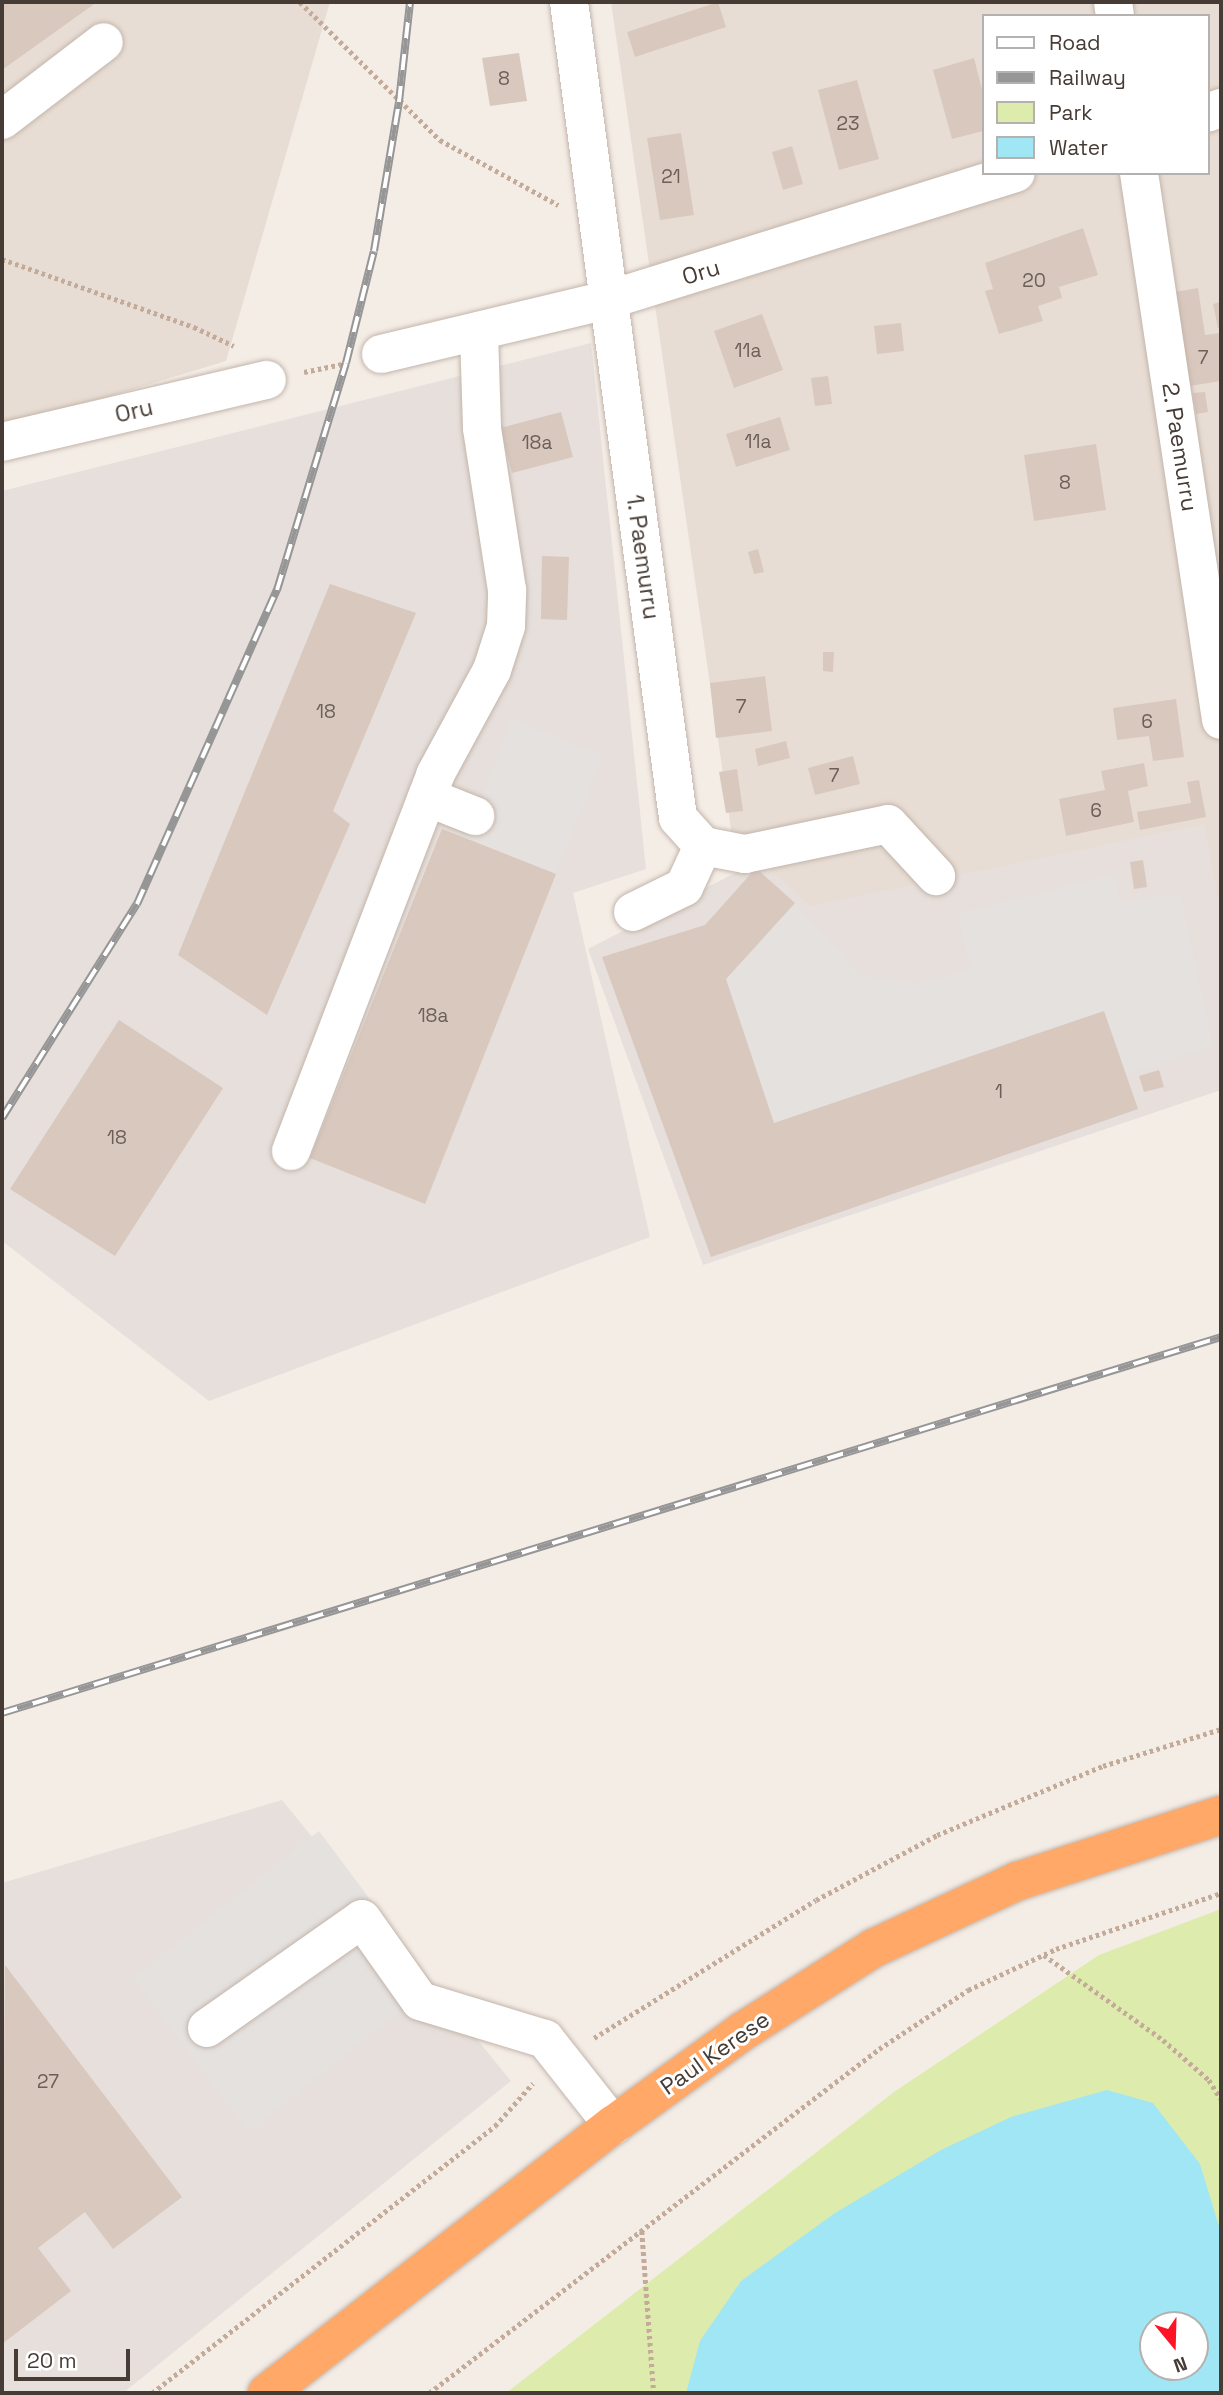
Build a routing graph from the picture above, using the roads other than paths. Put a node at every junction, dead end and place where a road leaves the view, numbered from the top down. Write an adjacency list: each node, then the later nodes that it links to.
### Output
1 (569, 2): 6 (street, 1. Paemurru)
2 (104, 42): 3 (street)
3 (2, 120)
4 (1010, 175): 6 (street, Oru)
5 (1139, 175): 11 (street, 2. Paemurru)
6 (608, 300): 7 (street, Oru); 14 (street, 1. Paemurru)
7 (479, 331): 8 (street, Oru); 12 (street)
8 (381, 354)
9 (267, 380): 10 (street, Oru)
10 (2, 442)
11 (1221, 720)
12 (427, 797): 13 (street); 17 (street)
13 (475, 816)
14 (702, 846): 15 (street); 16 (street)
15 (936, 876)
16 (633, 912)
17 (291, 1151)
18 (1221, 1815): 20 (highway, Paul Kerese)
19 (207, 2028): 20 (street)
20 (613, 2125): 21 (highway, Paul Kerese)
21 (267, 2393)

